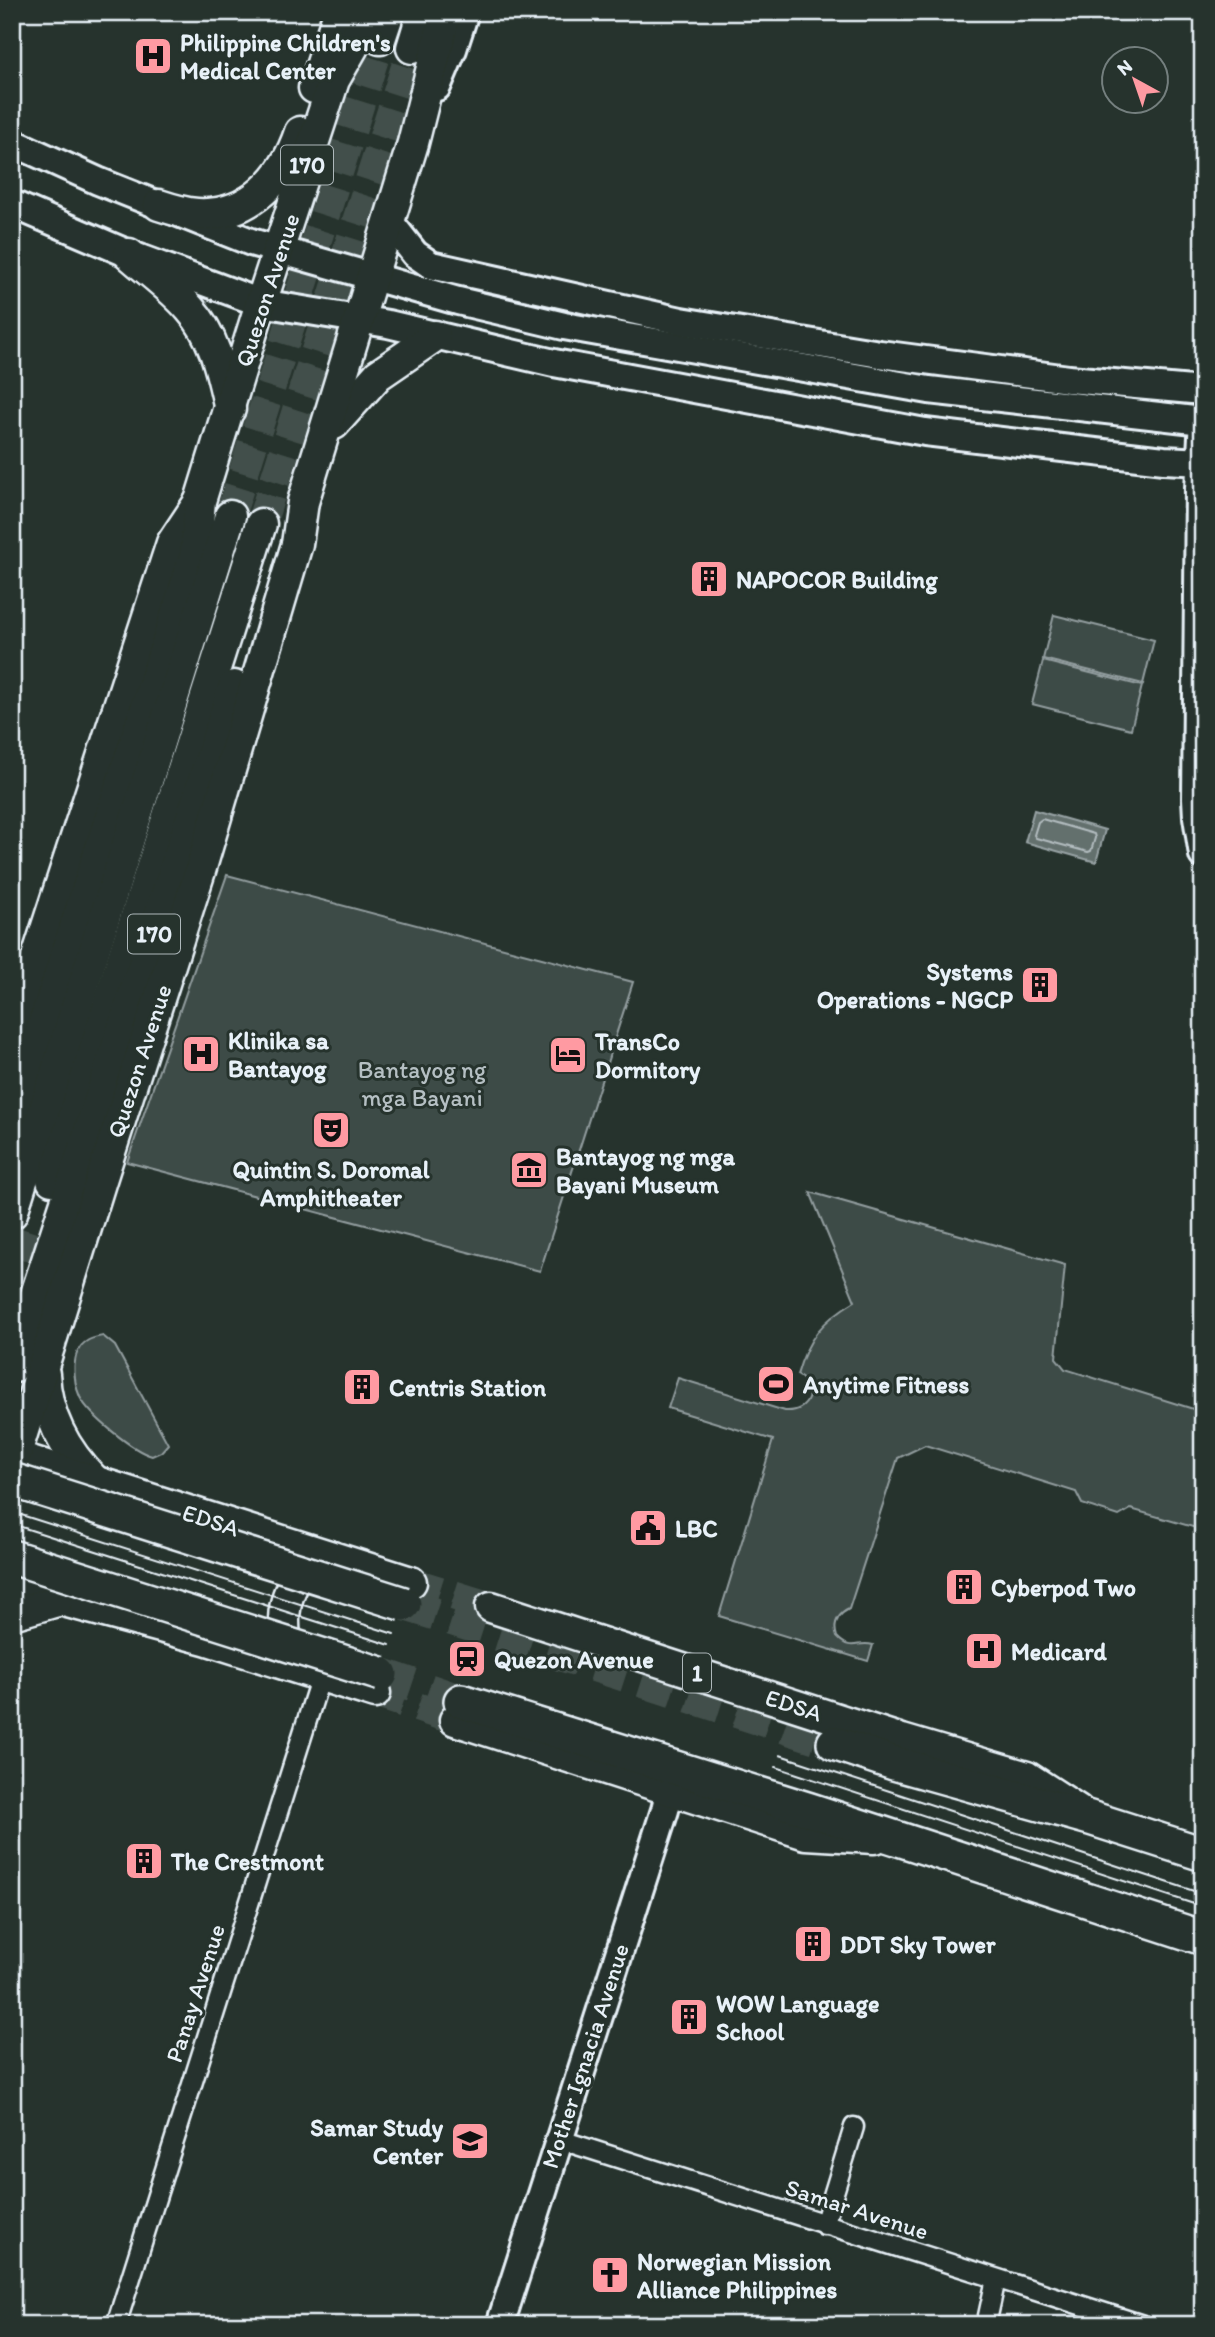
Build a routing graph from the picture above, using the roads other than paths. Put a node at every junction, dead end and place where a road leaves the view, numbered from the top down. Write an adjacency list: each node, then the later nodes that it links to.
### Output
1 (365, 12): 7 (main road, Quezon Avenue / 170)
2 (423, 12): 6 (main road)
3 (446, 12): 9 (main road, Quezon Avenue / 170)
4 (465, 12): 9 (main road, Quezon Avenue / 170)
5 (335, 24): 7 (main road, Quezon Avenue / 170); 11 (main road)
6 (412, 48)
7 (334, 79): 13 (main road, Quezon Avenue / 170)
8 (12, 142): 11 (main road)
9 (413, 143): 12 (main road, Quezon Avenue / 170)
10 (12, 204): 14 (main road)
11 (159, 205): 13 (main road)
12 (389, 221): 15 (main road, Quezon Avenue / 170); 19 (main road)
13 (280, 251): 15 (main road); 16 (main road, Quezon Avenue / 170)
14 (129, 254): 16 (main road); 20 (main road)
15 (372, 278): 17 (main road, Quezon Avenue / 170); 21 (main road)
16 (261, 303): 17 (main road); 20 (main road, Quezon Avenue / 170)
17 (359, 319): 18 (main road); 22 (main road, Quezon Avenue / 170)
18 (435, 336): 22 (main road); 23 (main road)
19 (1203, 391)
20 (230, 409): 24 (main road, Quezon Avenue / 170)
21 (1203, 420): 23 (main road)
22 (322, 442): 25 (main road, Quezon Avenue / 170)
23 (1202, 462): 28 (main road)
24 (200, 501): 29 (main road, Quezon Avenue / 170); 30 (main road, Quezon Avenue / 170)
25 (303, 502): 32 (main road, Quezon Avenue / 170); 33 (main road, Quezon Avenue / 170)
26 (230, 516): 31 (main road, Quezon Avenue / 170)
27 (261, 524): 31 (main road, Quezon Avenue / 170)
28 (1203, 855)
29 (12, 1034)
30 (12, 1121)
31 (25, 1220)
32 (44, 1367): 34 (main road, Quezon Avenue / 170); 35 (main road)
33 (12, 1368)
34 (13, 1466): 35 (main road, EDSA); 36 (main road); 40 (highway, EDSA, bridge)
35 (98, 1483): 36 (main road, EDSA)
36 (299, 1548): 38 (main road, EDSA)
37 (12, 1557): 45 (highway, bridge)
38 (333, 1557): 40 (main road, EDSA); 44 (main road)
39 (12, 1587): 41 (main road)
40 (407, 1593)
41 (57, 1601): 43 (main road); 44 (main road)
42 (491, 1607): 49 (main road, EDSA / 1)
43 (12, 1614)
44 (311, 1673): 45 (main road); 57 (street, Panay Avenue)
45 (378, 1684)
46 (458, 1710): 48 (main road); 50 (highway)
47 (834, 1743): 49 (highway, EDSA / 1)
48 (670, 1788): 50 (main road); 54 (main road, Mother Ignacia Avenue)
49 (1090, 1818): 51 (highway, EDSA / 1)
50 (896, 1839): 52 (highway)
51 (1203, 1854)
52 (1203, 1938)
53 (854, 2127): 55 (street)
54 (558, 2139): 55 (street, Samar Avenue); 58 (main road, Mother Ignacia Avenue)
55 (824, 2225): 56 (street, Samar Avenue)
56 (996, 2279): 59 (street); 60 (street, Samar Avenue)
57 (116, 2325)
58 (500, 2325)
59 (986, 2325)
60 (1143, 2325)

